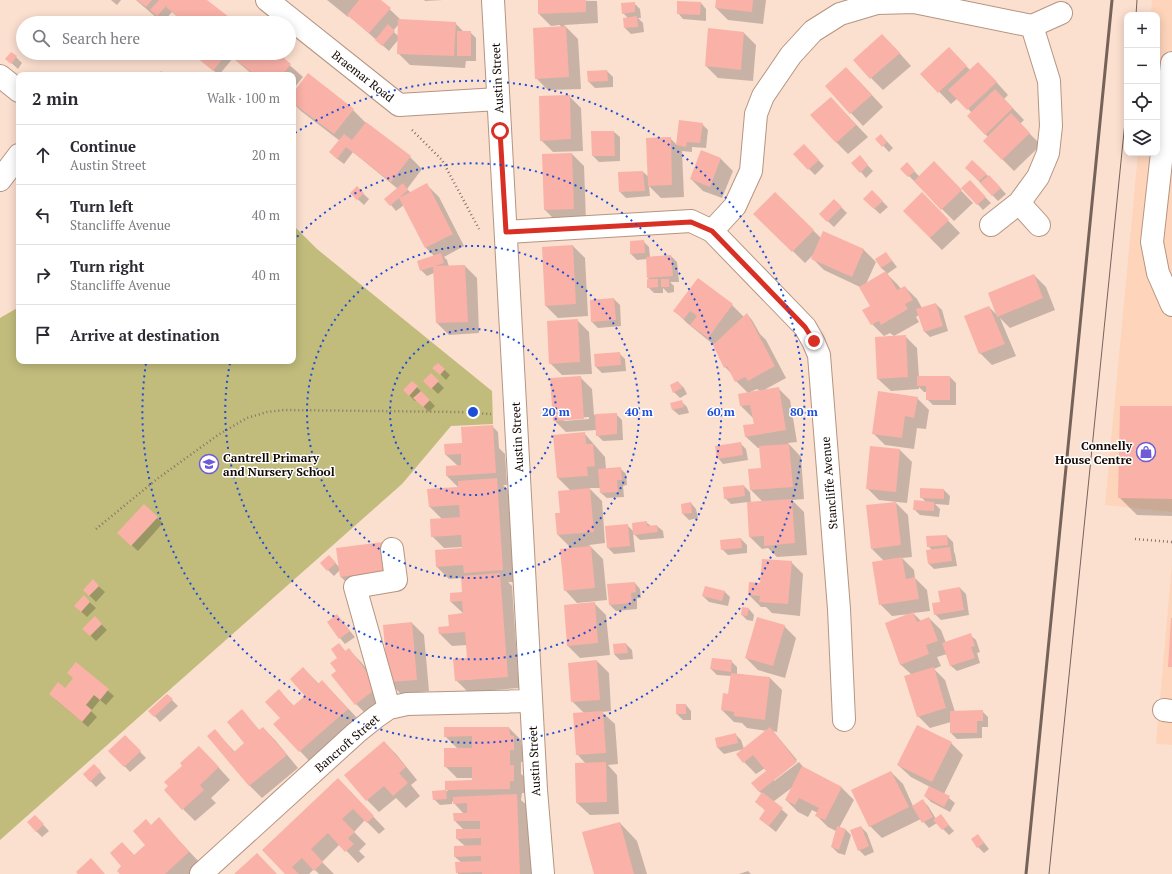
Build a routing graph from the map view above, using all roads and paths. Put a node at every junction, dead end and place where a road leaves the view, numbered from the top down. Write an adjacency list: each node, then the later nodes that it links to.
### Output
1 (267, 0): 4 (street, Braemar Road)
2 (493, 0): 10 (street, Austin Street)
3 (1061, 13): 6 (street)
4 (287, 16)
5 (296, 23): 11 (street, Braemar Road)
6 (1032, 26): 14 (street); 17 (street)
7 (1172, 63): 19 (street)
8 (0, 76): 9 (street)
9 (16, 89)
10 (498, 99): 11 (street, Braemar Road); 18 (street, Austin Street)
11 (399, 105): 18 (path)
12 (16, 159): 13 (street)
13 (0, 180)
14 (1019, 203): 15 (street); 16 (street)
15 (992, 225)
16 (1039, 225)
17 (712, 231): 18 (street, Stancliffe Avenue); 27 (street, Stancliffe Avenue)
18 (506, 232): 20 (street, Austin Street)
19 (1172, 305)
20 (516, 416): 21 (path); 25 (street, Austin Street)
21 (96, 529)
22 (1135, 539): 23 (path)
23 (1172, 542)
24 (392, 549): 26 (street)
25 (531, 701): 26 (street, Bancroft Street); 29 (street, Austin Street)
26 (389, 708): 28 (street, Bancroft Street)
27 (844, 720)
28 (201, 874)
29 (543, 874)

